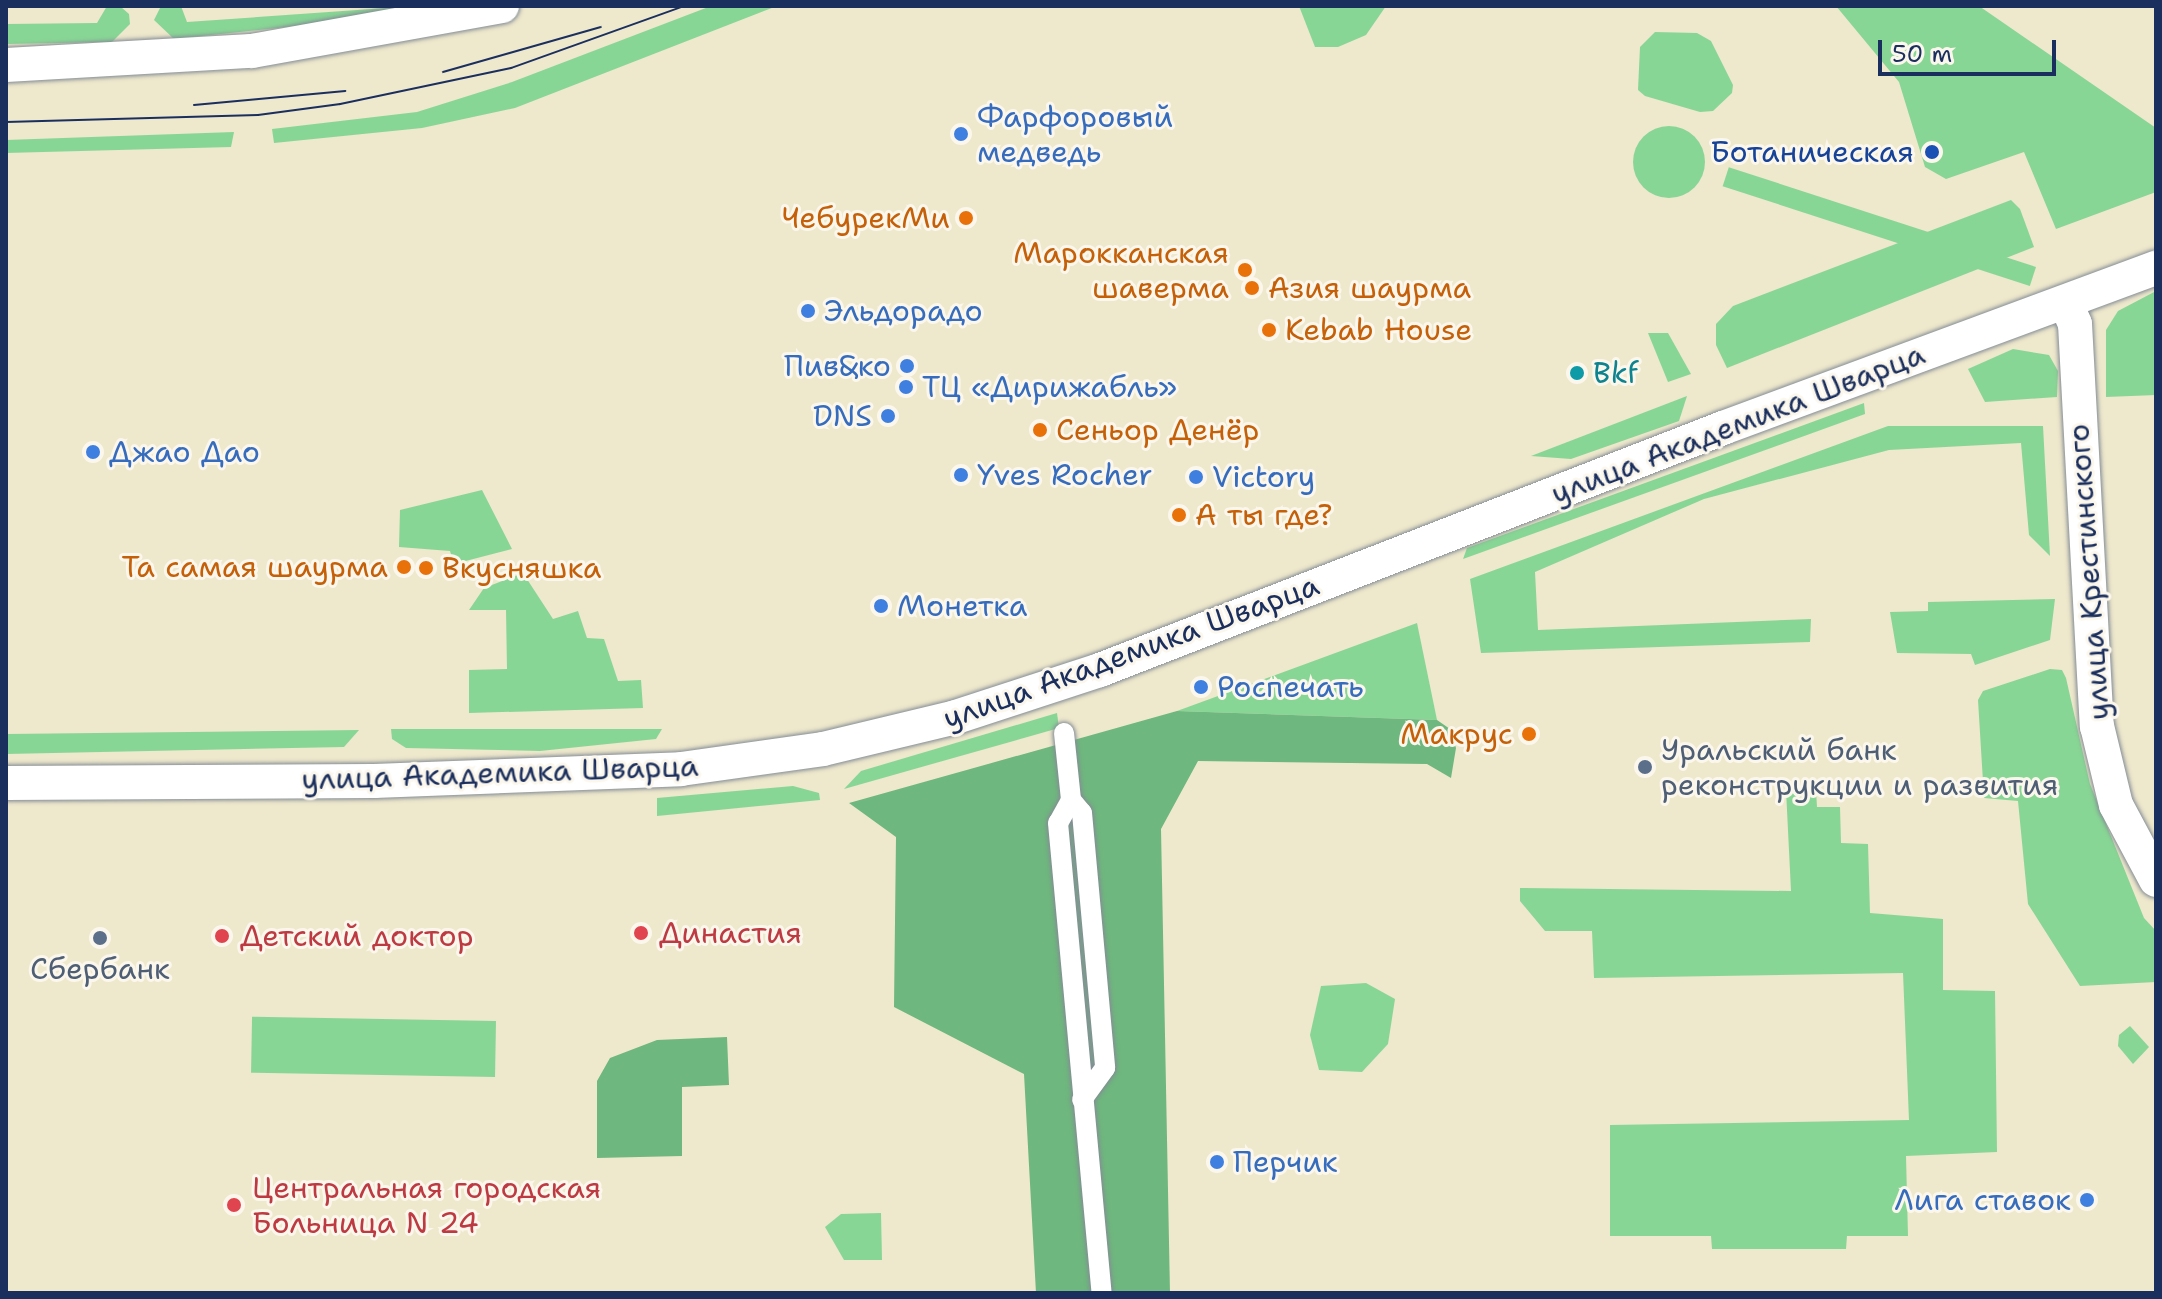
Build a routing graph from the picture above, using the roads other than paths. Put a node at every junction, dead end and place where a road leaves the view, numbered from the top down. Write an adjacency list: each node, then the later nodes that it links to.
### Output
1 (502, 6): 2 (street)
2 (6, 65)
3 (2156, 268): 4 (street, улица Академика Шварца)
4 (2066, 303): 6 (street, улица Академика Шварца); 7 (street, улица Крестинского)
5 (1064, 733): 8 (street)
6 (6, 783)
7 (2156, 880)
8 (1102, 1293)

